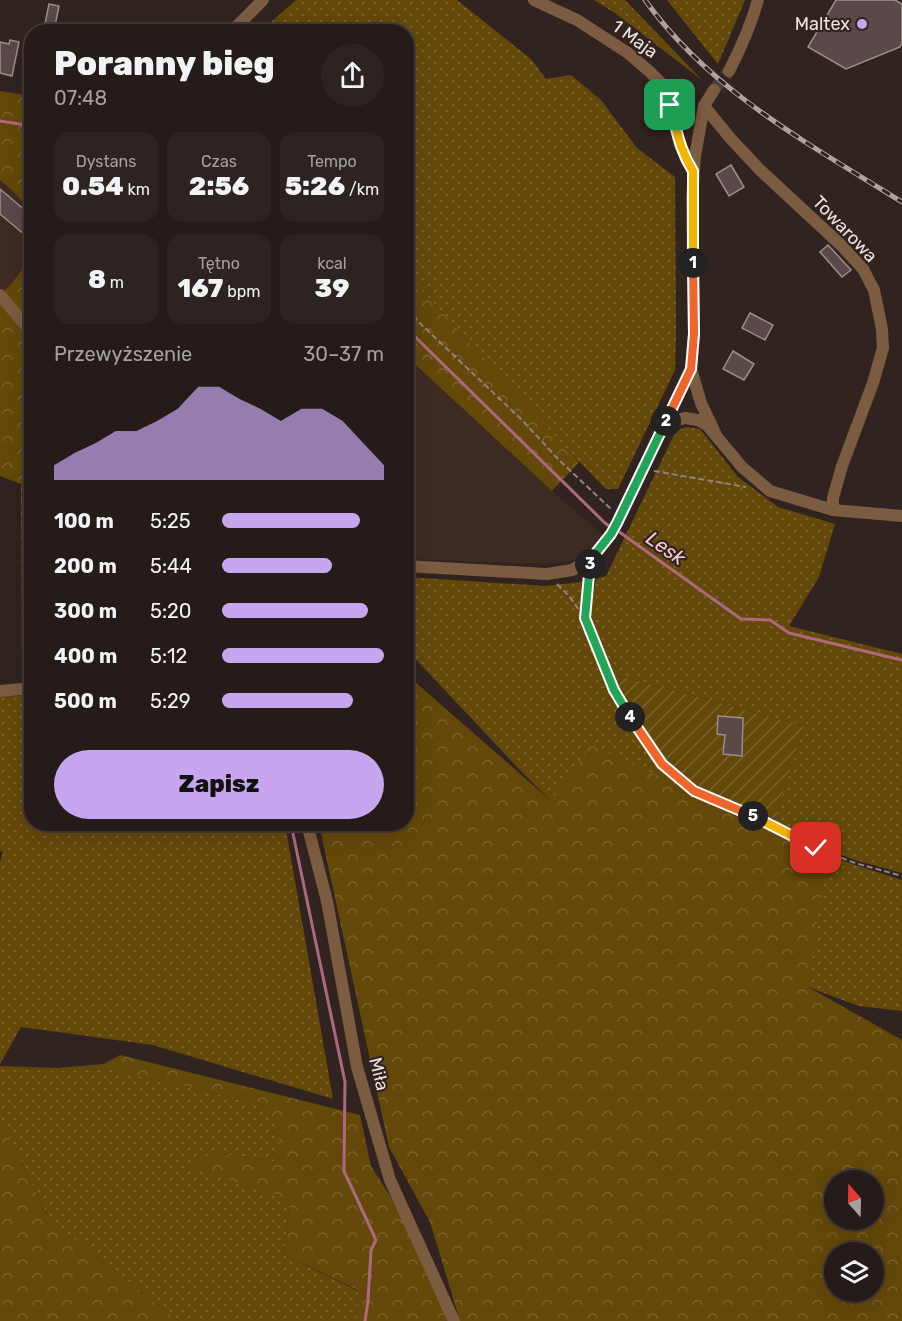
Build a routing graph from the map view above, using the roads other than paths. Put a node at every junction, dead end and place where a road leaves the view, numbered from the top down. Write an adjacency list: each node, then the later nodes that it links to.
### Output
1 (263, 0): 4 (street)
2 (534, 0): 8 (street, 1 Maja)
3 (758, 0): 5 (street)
4 (239, 24)
5 (729, 71)
6 (714, 90): 7 (street)
7 (704, 106): 8 (street); 14 (street, Towarowa)
8 (693, 171): 11 (street)
9 (0, 295): 10 (street)
10 (24, 324)
11 (691, 369): 12 (street); 13 (street)
12 (666, 423): 13 (street); 16 (street)
13 (716, 435): 14 (street)
14 (833, 510): 15 (street)
15 (902, 516)
16 (414, 566)
17 (24, 689): 18 (street)
18 (0, 691)
19 (308, 831): 20 (street, Miła)
20 (454, 1321)

